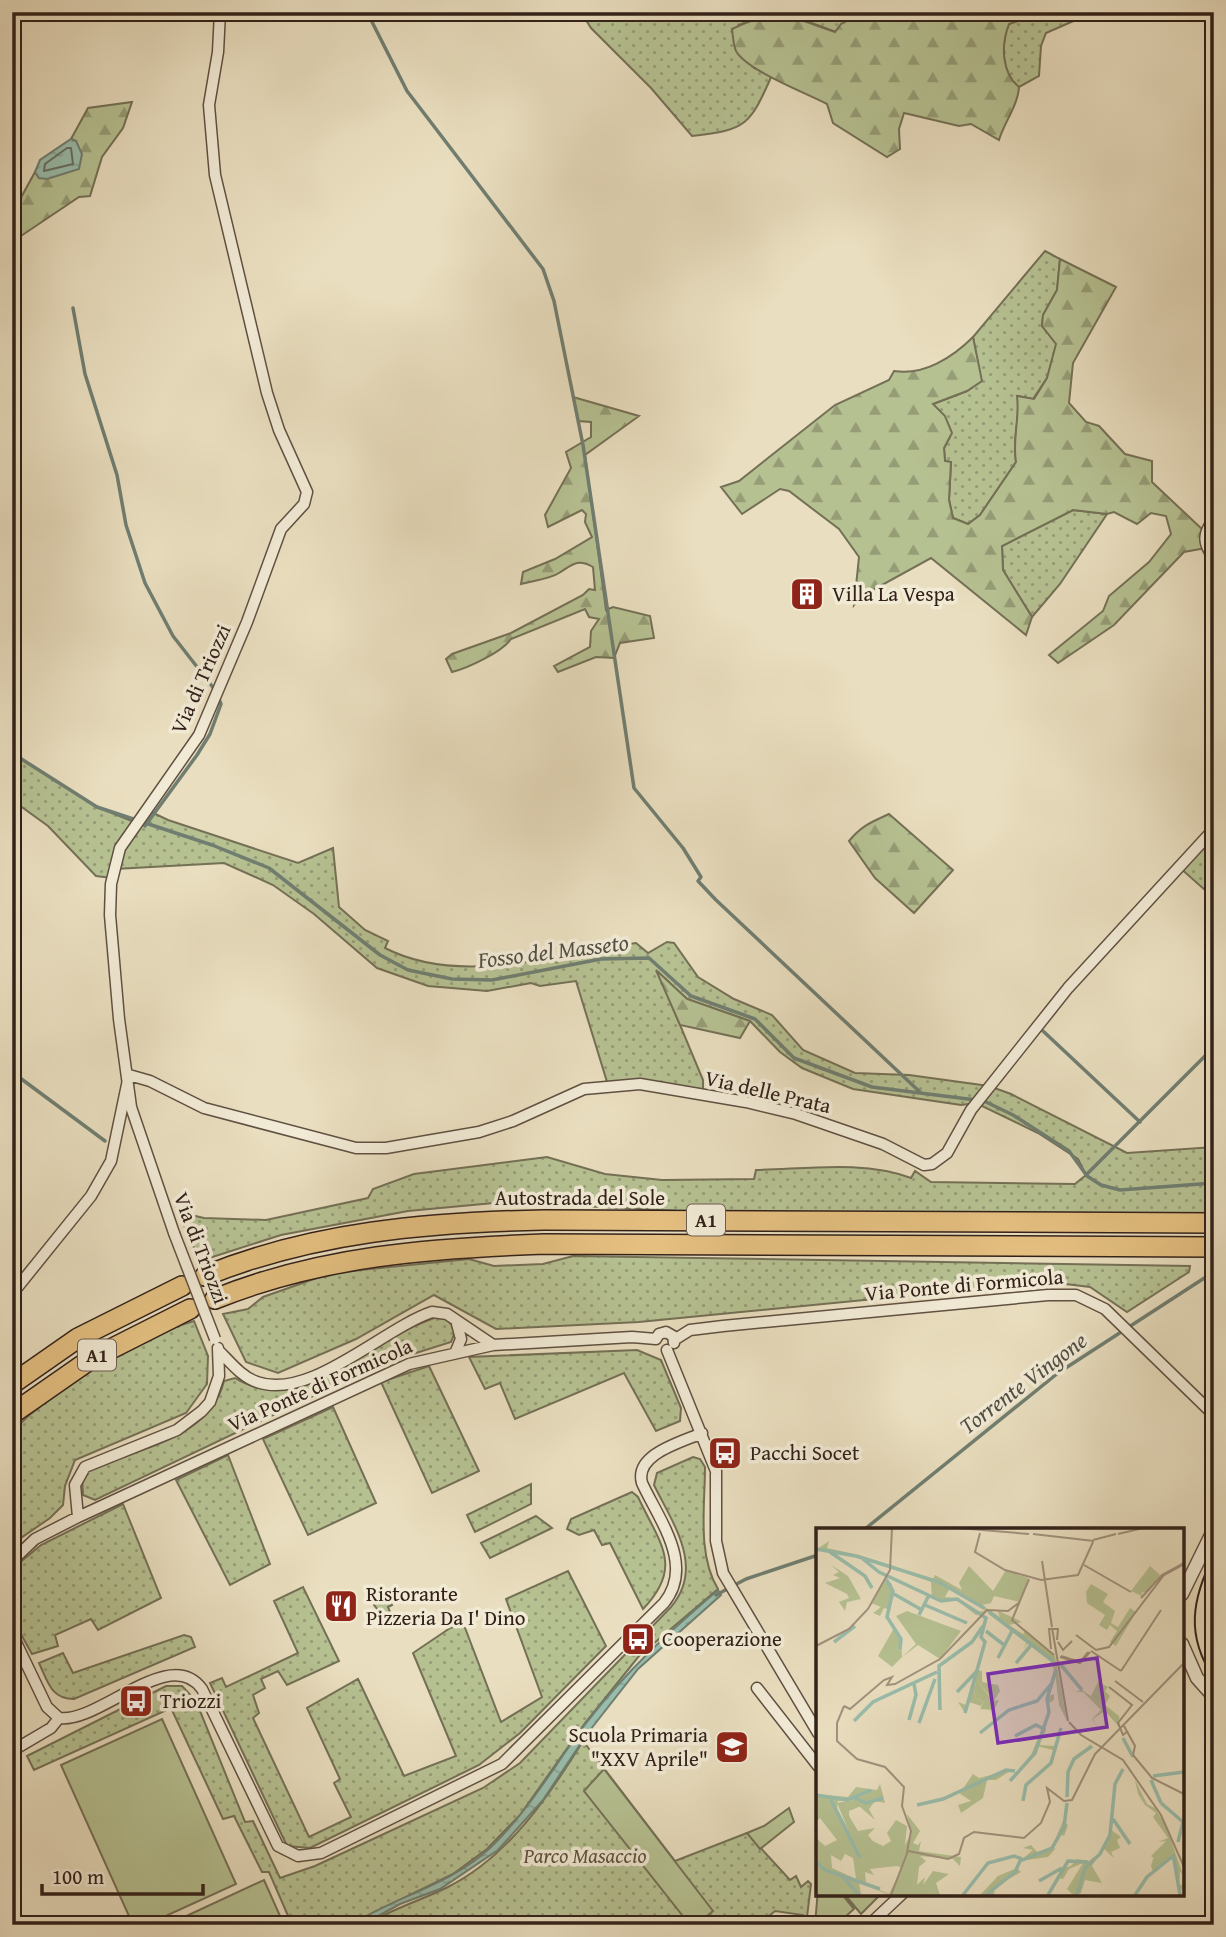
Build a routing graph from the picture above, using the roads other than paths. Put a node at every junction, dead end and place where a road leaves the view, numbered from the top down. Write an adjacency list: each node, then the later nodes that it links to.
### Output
1 (220, 12): 5 (street, Via di Triozzi)
2 (1214, 519): 3 (street)
3 (1214, 558)
4 (1214, 829): 5 (street, Via delle Prata)
5 (129, 1075): 12 (street); 21 (street, Via di Triozzi, bridge)
6 (1214, 1223): 10 (highway, Autostrada del Sole / A1)
7 (1132, 1247): 8 (highway, A1); 9 (highway); 13 (highway, A1)
8 (1214, 1247)
9 (1214, 1258)
10 (205, 1276)
11 (182, 1286): 22 (highway, A1)
12 (12, 1294)
13 (215, 1299)
14 (190, 1310): 23 (highway, A1)
15 (456, 1320): 18 (street, Via di Triozzi); 20 (street); 21 (street, Via di Triozzi)
16 (656, 1339): 17 (street, Via Ponte di Formicola); 18 (street, Via Ponte di Formicola); 19 (street)
17 (674, 1340): 19 (street); 24 (street, Via Ponte di Formicola)
18 (493, 1345): 20 (street, Via Ponte di Formicola)
19 (667, 1350): 25 (street)
20 (456, 1351): 26 (street, Via Ponte di Formicola)
21 (220, 1352): 26 (street, Via di Triozzi)
22 (12, 1384)
23 (12, 1415)
24 (1214, 1415)
25 (702, 1433): 34 (street); 35 (street)
26 (78, 1517): 28 (street)
27 (1214, 1529): 29 (street)
28 (12, 1561)
29 (1184, 1590)
30 (12, 1634): 34 (street)
31 (1184, 1648): 33 (street)
32 (757, 1688): 37 (street)
33 (1214, 1697)
34 (59, 1718): 36 (street)
35 (816, 1729)
36 (12, 1751)
37 (816, 1763)
38 (901, 1895): 39 (street)
39 (869, 1925)

